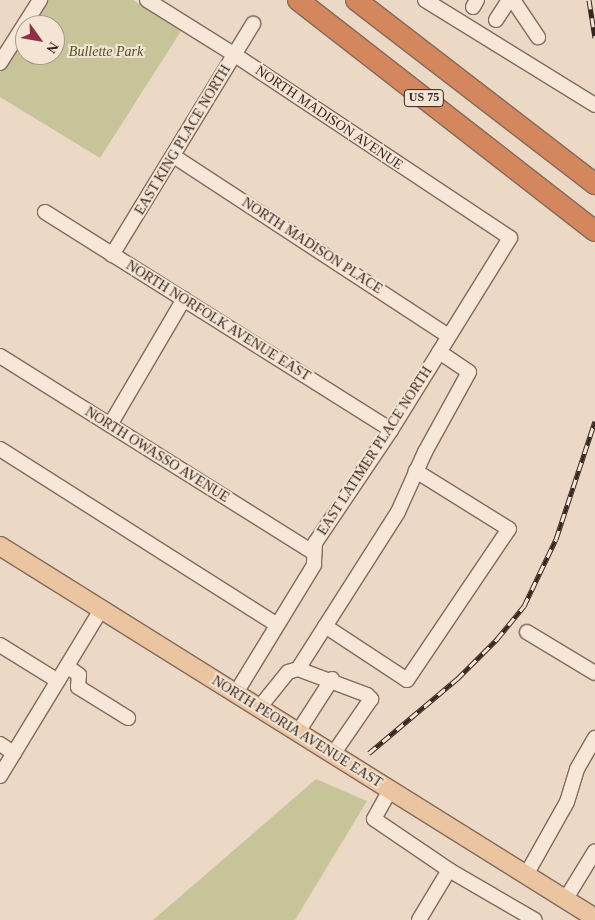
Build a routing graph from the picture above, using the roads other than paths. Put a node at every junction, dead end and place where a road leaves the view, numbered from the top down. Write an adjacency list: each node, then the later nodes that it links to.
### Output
1 (40, 0): 12 (street)
2 (146, 0): 11 (street, NORTH MADISON AVENUE)
3 (298, 0): 17 (highway, US 75)
4 (356, 0): 15 (highway, US 75)
5 (425, 0): 13 (street)
6 (509, 0): 8 (street)
7 (513, 0): 10 (street)
8 (496, 20)
9 (253, 24): 11 (street, EAST KING PLACE NORTH)
10 (538, 37)
11 (235, 55): 14 (street, EAST KING PLACE NORTH); 18 (street, NORTH MADISON AVENUE)
12 (1, 59)
13 (595, 105)
14 (175, 156): 19 (street, EAST KING PLACE NORTH); 21 (street, NORTH MADISON PLACE)
15 (595, 184)
16 (45, 212): 19 (street, NORTH NORFOLK AVENUE EAST)
17 (595, 231)
18 (510, 238): 21 (street, EAST LATIMER PLACE NORTH)
19 (112, 255): 20 (street, NORTH NORFOLK AVENUE EAST)
20 (184, 300): 24 (street); 25 (street, NORTH NORFOLK AVENUE EAST)
21 (449, 336): 22 (street, EAST LATIMER PLACE NORTH)
22 (439, 352): 25 (street, EAST LATIMER PLACE NORTH); 27 (street)
23 (0, 356): 24 (street, NORTH OWASSO AVENUE)
24 (110, 425): 29 (street, NORTH OWASSO AVENUE)
25 (391, 430): 29 (street, EAST LATIMER PLACE NORTH)
26 (0, 449): 31 (street)
27 (416, 471): 32 (street); 32 (street)
28 (0, 546): 30 (main road, NORTH PEORIA AVENUE EAST)
29 (314, 553): 31 (street, EAST LATIMER PLACE NORTH)
30 (101, 610): 35 (street); 40 (main road, NORTH PEORIA AVENUE EAST)
31 (277, 625): 40 (street, EAST LATIMER PLACE NORTH)
32 (324, 626): 36 (street)
33 (528, 632): 37 (street)
34 (0, 645): 39 (street)
35 (67, 666): 39 (street); 42 (street)
36 (298, 669): 38 (street); 41 (street)
37 (595, 673)
38 (332, 680): 43 (street); 46 (street)
39 (58, 681): 47 (street)
40 (236, 694): 41 (main road, NORTH PEORIA AVENUE EAST)
41 (263, 702): 43 (main road, NORTH PEORIA AVENUE EAST)
42 (128, 718)
43 (302, 726): 46 (main road, NORTH PEORIA AVENUE EAST)
44 (595, 738): 52 (street)
45 (0, 744): 47 (street)
46 (339, 747): 49 (main road, NORTH PEORIA AVENUE EAST)
47 (14, 753): 48 (street)
48 (0, 776)
49 (390, 790): 51 (street); 52 (main road, NORTH PEORIA AVENUE EAST)
50 (595, 851): 53 (street)
51 (449, 870): 55 (street); 56 (street)
52 (526, 875): 53 (main road, NORTH PEORIA AVENUE EAST)
53 (565, 900): 54 (main road, NORTH PEORIA AVENUE EAST)
54 (595, 918)
55 (419, 920)
56 (535, 920)

